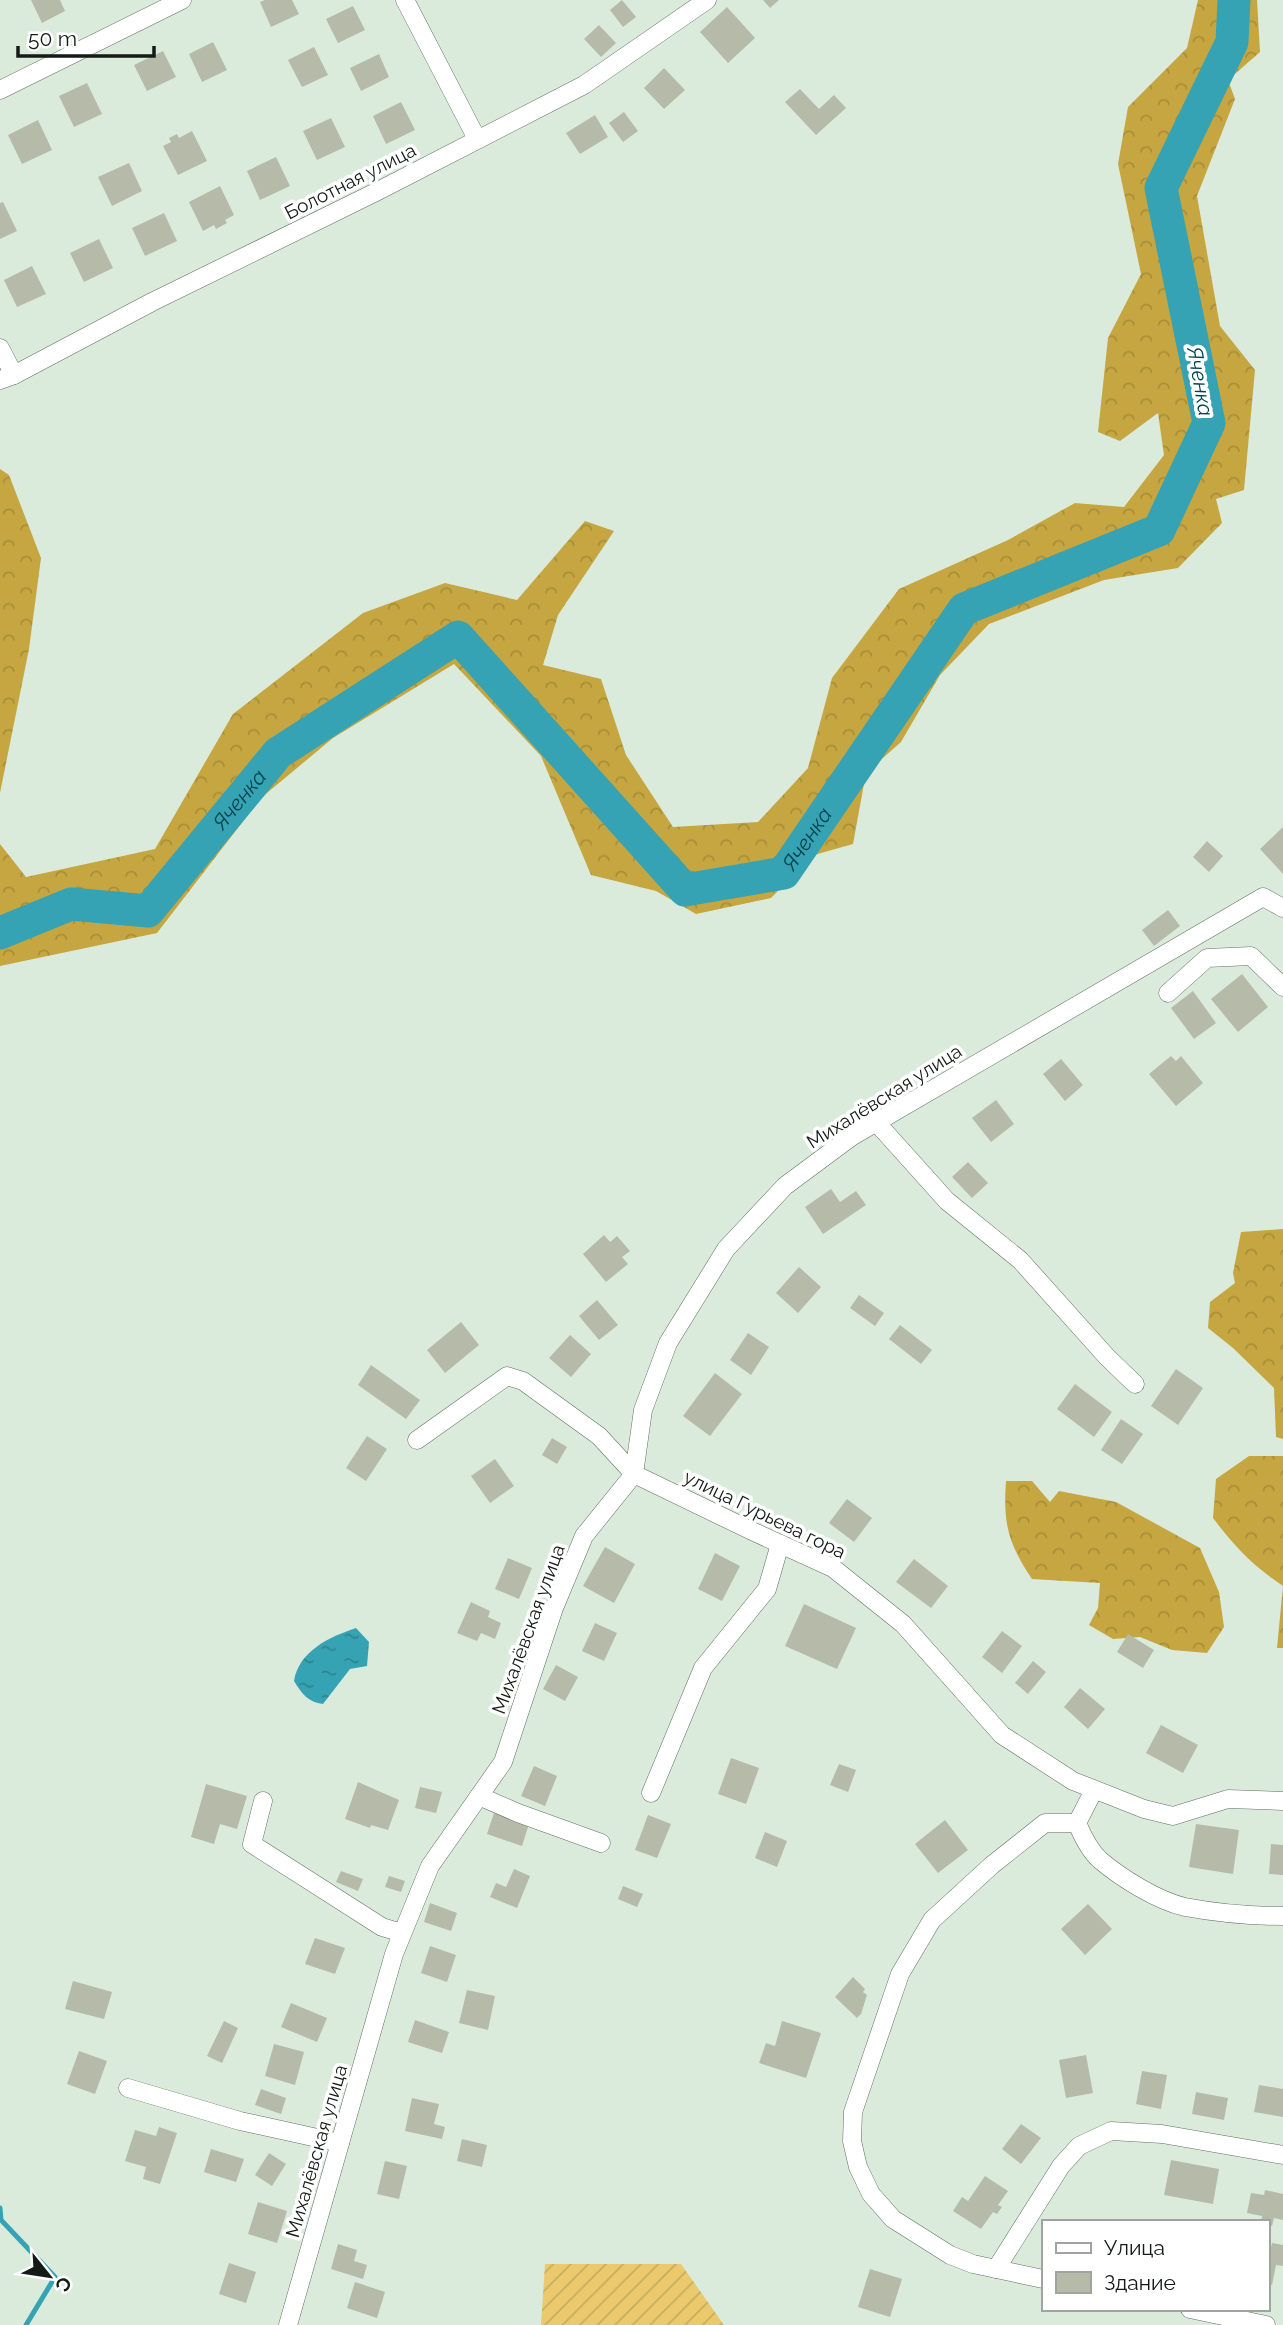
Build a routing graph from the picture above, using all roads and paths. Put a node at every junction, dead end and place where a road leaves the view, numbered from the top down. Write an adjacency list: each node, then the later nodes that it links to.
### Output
1 (182, 0): 4 (street)
2 (405, 0): 5 (street)
3 (707, 0): 5 (street, Болотная улица)
4 (0, 90)
5 (477, 139): 7 (street, Болотная улица)
6 (0, 348): 7 (street)
7 (7, 378)
8 (1283, 908): 11 (street, Михалёвская улица)
9 (1283, 987): 10 (street)
10 (1168, 993)
11 (876, 1122): 12 (street); 14 (street, Михалёвская улица)
12 (1135, 1384)
13 (417, 1440): 14 (street)
14 (634, 1474): 15 (street, улица Гурьева гора); 18 (street, Михалёвская улица)
15 (780, 1544): 16 (street, улица Гурьева гора); 17 (street)
16 (1094, 1790): 20 (street, улица Гурьева гора); 21 (street)
17 (651, 1793)
18 (480, 1796): 22 (street); 24 (street, Михалёвская улица)
19 (263, 1801): 24 (street)
20 (1283, 1801)
21 (1077, 1823): 23 (street); 28 (street)
22 (601, 1843)
23 (1283, 1916)
24 (402, 1933): 26 (street, Михалёвская улица)
25 (128, 2088): 26 (street)
26 (341, 2143): 31 (street, Михалёвская улица)
27 (1283, 2155): 28 (street)
28 (996, 2269): 29 (street)
29 (1042, 2279)
30 (1200, 2311): 32 (street)
31 (288, 2325)
32 (1266, 2325)

